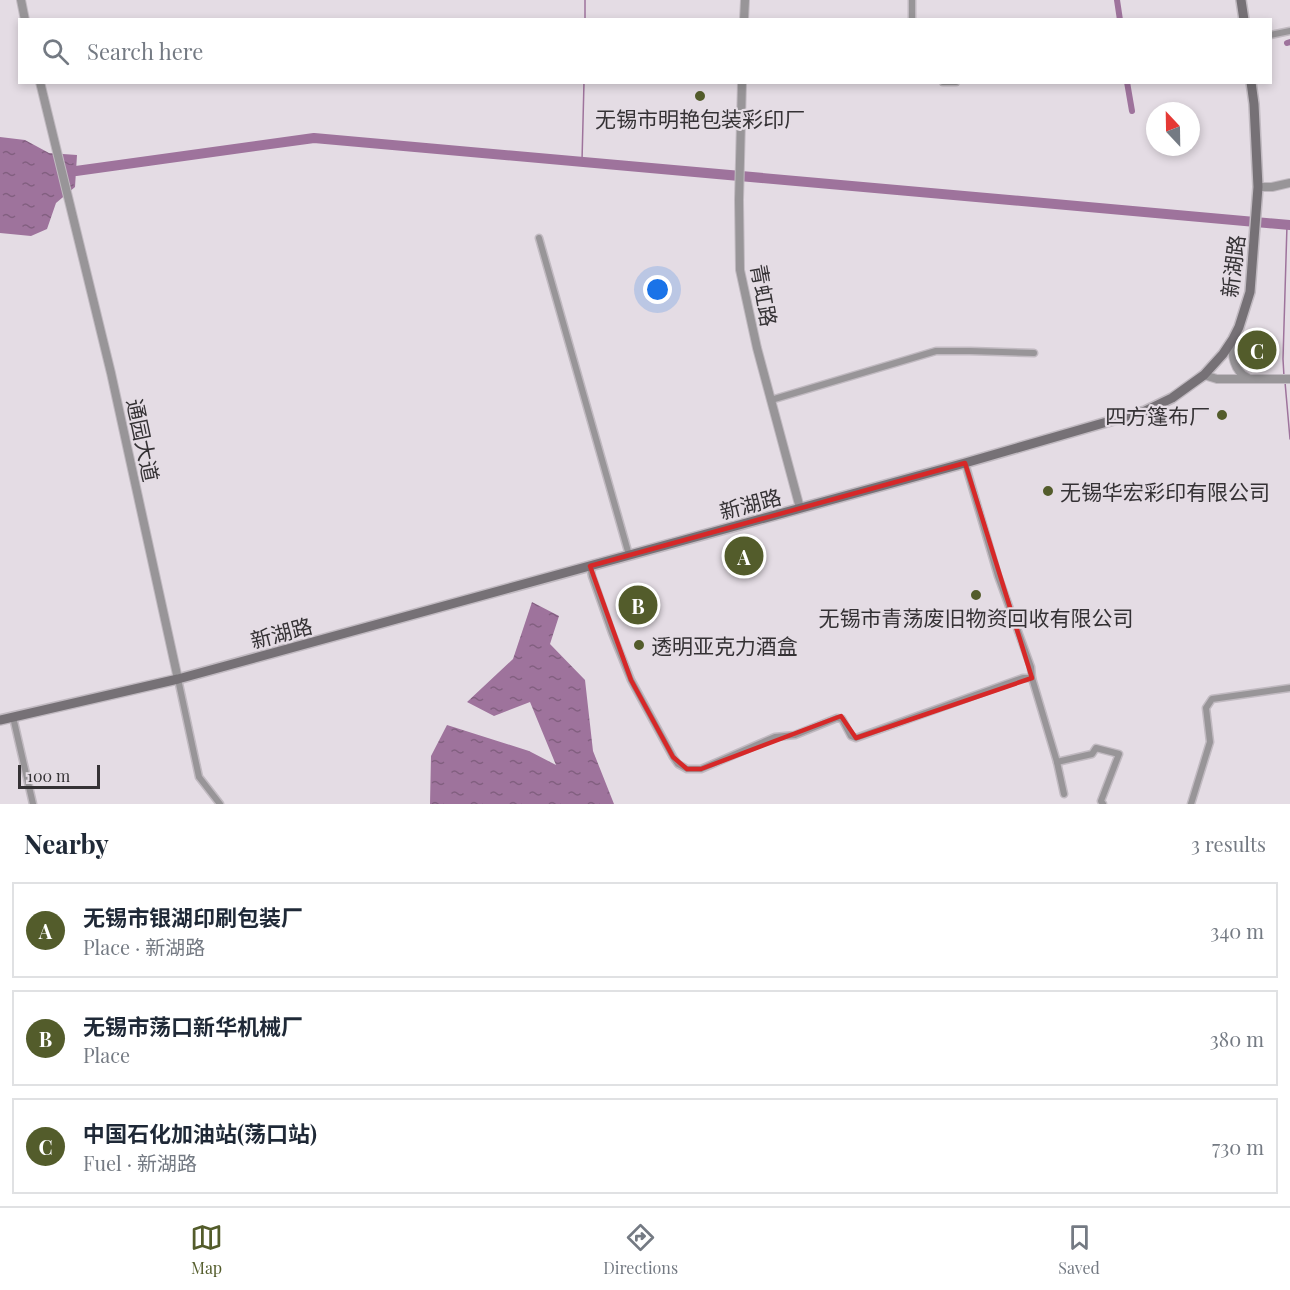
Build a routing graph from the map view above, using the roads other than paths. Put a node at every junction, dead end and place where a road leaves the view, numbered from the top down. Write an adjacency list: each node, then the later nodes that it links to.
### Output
1 (21, 0): 5 (street)
2 (745, 0): 6 (street)
3 (912, 0): 7 (street)
4 (1241, 0): 8 (main road)
5 (25, 18)
6 (744, 18)
7 (912, 18)
8 (1244, 18)
9 (1290, 31): 10 (street)
10 (1272, 35)
11 (40, 84): 28 (street, 通园大道)
12 (742, 84): 22 (street, 青虹路)
13 (1251, 84): 15 (main road, 新湖路)
14 (1290, 183): 15 (street)
15 (1258, 187): 17 (main road, 新湖路)
16 (539, 238): 25 (street)
17 (1233, 339): 19 (main road, 新湖路); 20 (street)
18 (1035, 353): 22 (street)
19 (1204, 375): 20 (street); 23 (main road, 新湖路)
20 (1253, 379): 21 (street)
21 (1289, 379)
22 (771, 400): 24 (street, 青虹路)
23 (965, 463): 24 (main road, 新湖路); 27 (street)
24 (800, 508): 25 (main road, 新湖路)
25 (629, 555): 26 (main road, 新湖路)
26 (590, 566): 27 (street); 28 (main road, 新湖路)
27 (1032, 678): 32 (street)
28 (178, 679): 30 (main road, 新湖路); 35 (street)
29 (1290, 688): 37 (street)
30 (13, 717): 31 (main road, 新湖路); 34 (street)
31 (0, 720)
32 (1057, 762): 33 (street); 36 (street)
33 (1064, 794)
34 (33, 804)
35 (220, 804)
36 (1103, 804)
37 (1191, 804)

